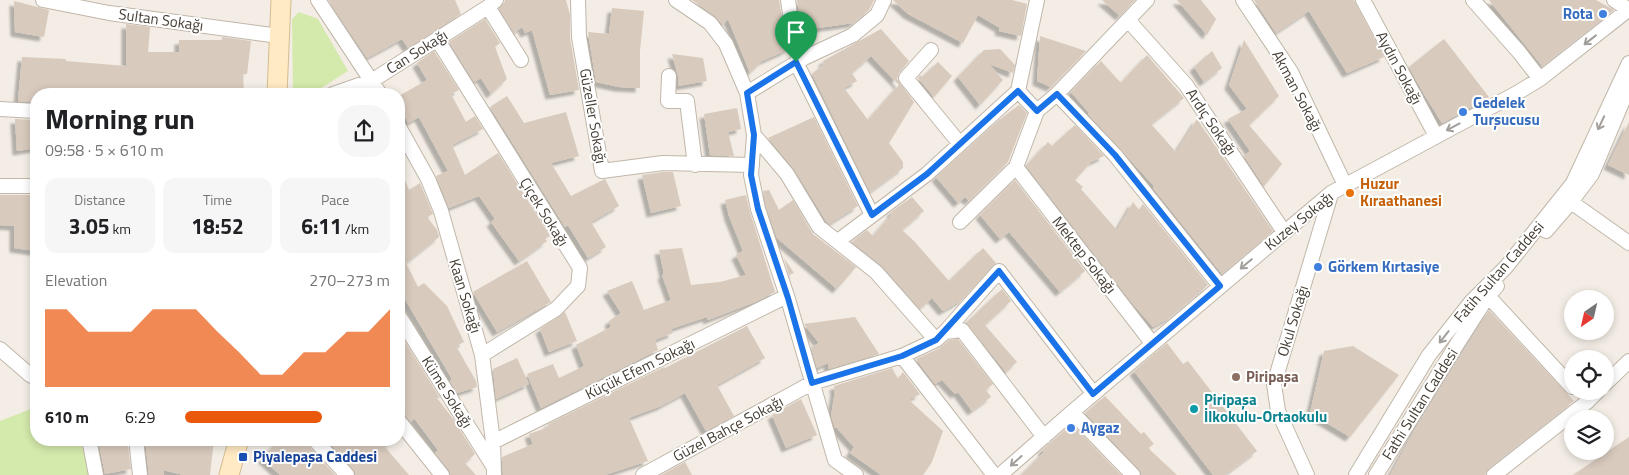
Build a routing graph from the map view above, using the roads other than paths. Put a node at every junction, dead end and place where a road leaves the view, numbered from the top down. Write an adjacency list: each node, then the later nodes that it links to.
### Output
1 (43, 0): 17 (street, Sultan Sokağı)
2 (281, 0): 17 (street)
3 (318, 0): 25 (street)
4 (578, 0): 40 (street, Güzeller Sokağı)
5 (678, 0): 31 (street)
6 (788, 0): 21 (street)
7 (884, 0): 21 (street)
8 (1037, 0): 30 (street)
9 (1147, 0): 16 (street)
10 (1243, 0): 43 (street, Akman Sokağı)
11 (1363, 0): 37 (street, Aydın Sokağı)
12 (1473, 0): 24 (street)
13 (1614, 0): 15 (street)
14 (492, 4): 18 (street, Can Sokağı); 20 (street)
15 (1629, 10): 24 (street, Kuzey Sokağı, one-way to 24)
16 (1128, 20): 32 (street); 50 (street, Ardıç Sokağı)
17 (279, 36): 27 (street)
18 (437, 39): 25 (street, Can Sokağı); 60 (street, Çiçek Sokağı)
19 (931, 50): 39 (street)
20 (521, 60)
21 (800, 60): 31 (street); 48 (street)
22 (1629, 63): 89 (street, Fatih Sultan Caddesi, one-way to 89)
23 (669, 76): 40 (street)
24 (1540, 78): 37 (street, Kuzey Sokağı, one-way to 37)
25 (373, 80): 28 (street, Can Sokağı); 29 (street)
26 (1629, 86): 47 (street, Fathi Sultan Caddesi)
27 (277, 88)
28 (350, 88)
29 (377, 88)
30 (1018, 91): 35 (street); 39 (street)
31 (747, 93): 36 (street)
32 (1057, 94): 35 (street); 53 (street)
33 (0, 109): 34 (street)
34 (30, 111)
35 (1037, 111): 42 (street)
36 (754, 135): 41 (street); 51 (street)
37 (1436, 136): 43 (street, Kuzey Sokağı)
38 (405, 138): 60 (street, Kaan Sokağı)
39 (960, 144): 48 (street)
40 (695, 165): 41 (street, Güzeller Sokağı)
41 (752, 165): 54 (street)
42 (1016, 167): 49 (street); 58 (street, Mektep Sokağı)
43 (1345, 185): 46 (street, Kuzey Sokağı)
44 (0, 186): 45 (street)
45 (30, 186)
46 (1331, 193): 50 (street, Kuzey Sokağı); 88 (street, Okul Sokağı)
47 (1571, 202): 52 (street); 55 (street, Fathi Sultan Caddesi)
48 (872, 215): 51 (street)
49 (960, 222)
50 (1284, 232): 53 (street, Kuzey Sokağı, one-way to 53)
51 (838, 241): 57 (street)
52 (1629, 243)
53 (1220, 286): 58 (street, Kuzey Sokağı)
54 (787, 296): 66 (street); 72 (street, Küçük Efem Sokağı)
55 (1488, 296): 65 (street); 90 (street, Fathi Sultan Caddesi)
56 (405, 326): 77 (street, Küme Sokağı)
57 (940, 336): 61 (street, Güzel Bahçe Sokağı); 67 (street); 71 (street)
58 (1152, 343): 67 (street, Kuzey Sokağı)
59 (0, 350): 63 (street)
60 (482, 355): 72 (street, Kaan Sokağı)
61 (902, 356): 66 (street, Güzel Bahçe Sokağı); 85 (street)
62 (1629, 361): 64 (street)
63 (30, 375)
64 (1614, 375)
65 (1564, 378)
66 (812, 383): 83 (street, Güzel Bahçe Sokağı); 84 (street)
67 (1093, 394): 69 (street, Kuzey Sokağı)
68 (1586, 402): 91 (street)
69 (1072, 412): 71 (street, Kuzey Sokağı); 87 (street)
70 (405, 429): 82 (street)
71 (1044, 437): 86 (street, Kuzey Sokağı, one-way to 86)
72 (493, 442): 77 (street, Kaan Sokağı)
73 (92, 446): 78 (street)
74 (137, 446): 79 (street)
75 (237, 446): 80 (street)
76 (320, 446): 81 (street)
77 (495, 472)
78 (96, 475)
79 (140, 475)
80 (229, 475)
81 (347, 475)
82 (442, 475)
83 (643, 475)
84 (856, 475)
85 (994, 475)
86 (1000, 475)
87 (1133, 475)
88 (1307, 475)
89 (1356, 475)
90 (1376, 475)
91 (1494, 475)

